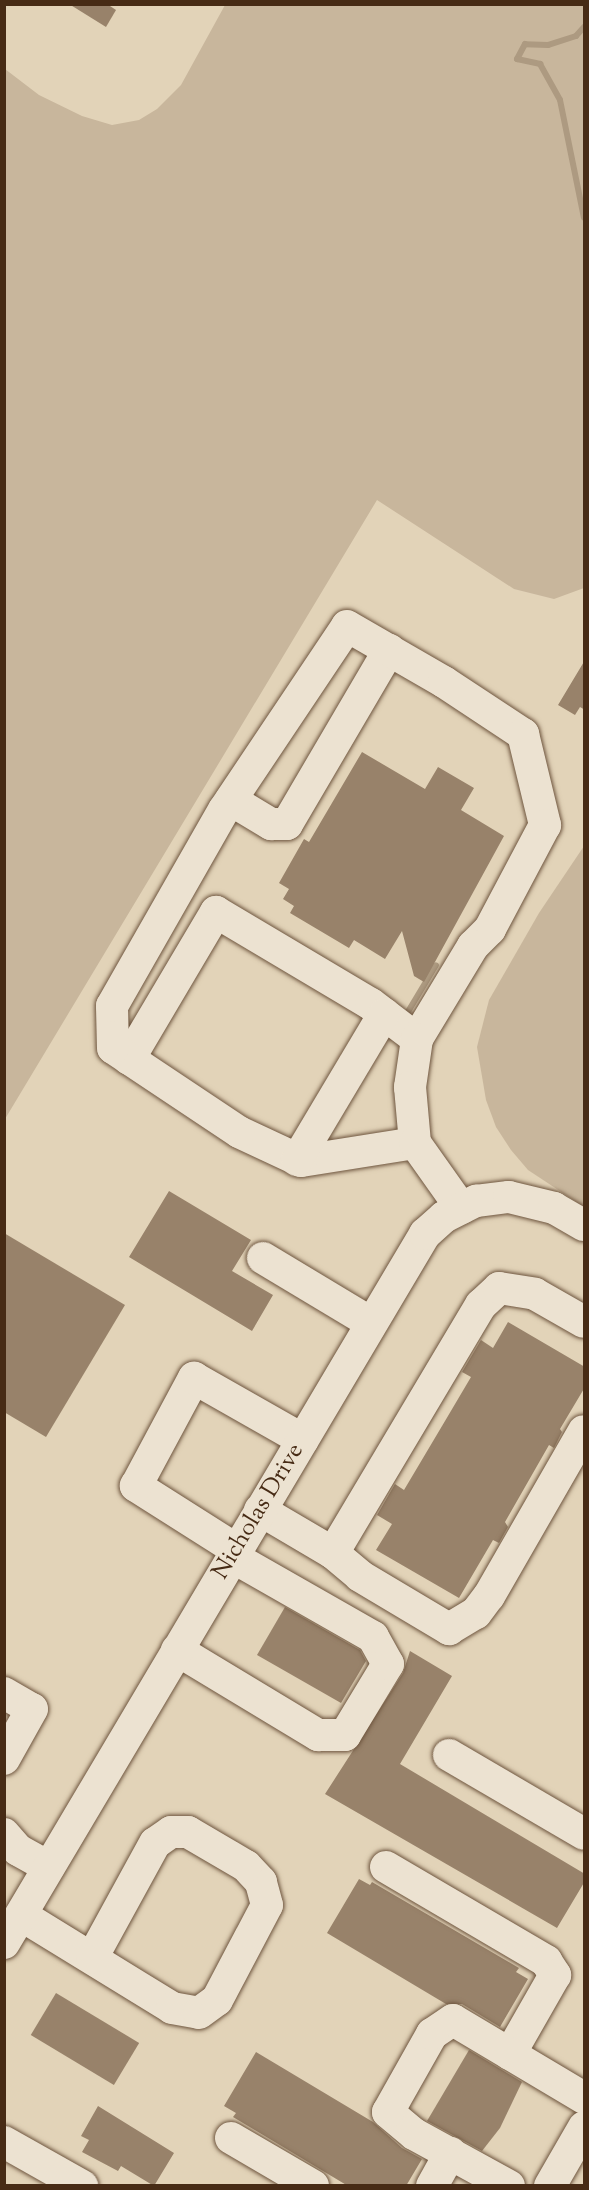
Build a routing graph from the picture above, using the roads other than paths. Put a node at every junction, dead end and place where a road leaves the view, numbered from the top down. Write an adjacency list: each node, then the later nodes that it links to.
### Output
1 (389, 650): 2 (street); 2 (street); 4 (street)
2 (231, 800): 5 (street)
3 (384, 1014): 4 (street); 5 (street); 7 (street)
4 (417, 1040): 6 (street)
5 (129, 1059): 7 (street)
6 (415, 1143): 7 (street); 8 (street)
7 (297, 1160)
8 (461, 1208): 9 (street, Nicholas Drive); 12 (street, Nicholas Drive)
9 (585, 1225)
10 (262, 1258): 12 (street)
11 (585, 1322): 17 (street)
12 (371, 1323): 14 (street, Nicholas Drive)
13 (585, 1431): 17 (street)
14 (303, 1440): 15 (street, Nicholas Drive); 16 (street)
15 (260, 1510): 16 (street, Nicholas Drive); 17 (street)
16 (235, 1553): 18 (street, Nicholas Drive); 18 (street)
17 (333, 1553)
18 (177, 1650): 24 (street, Nicholas Drive)
19 (4, 1693): 21 (street)
20 (449, 1755): 23 (street)
21 (4, 1759)
22 (4, 1834): 24 (street)
23 (585, 1834)
24 (49, 1867): 26 (street, Nicholas Drive)
25 (386, 1867): 29 (street)
26 (21, 1915): 27 (street, Nicholas Drive); 28 (street)
27 (4, 1943)
28 (92, 1958): 28 (street)
29 (510, 2054): 30 (street); 34 (street)
30 (585, 2098)
31 (585, 2127): 39 (street)
32 (231, 2138): 36 (street)
33 (4, 2142): 35 (street)
34 (450, 2154): 37 (street); 38 (street)
35 (82, 2186)
36 (313, 2186)
37 (432, 2186)
38 (509, 2186)
39 (550, 2186)

